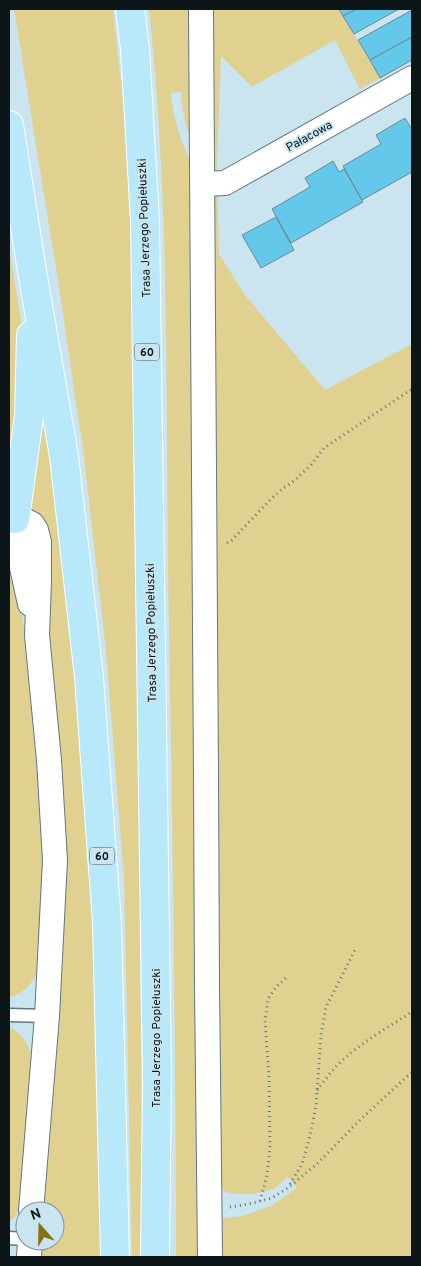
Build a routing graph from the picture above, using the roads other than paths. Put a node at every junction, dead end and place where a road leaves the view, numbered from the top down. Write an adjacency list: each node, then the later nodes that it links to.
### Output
1 (130, 9): 12 (main road, Trasa Jerzego Popiełuszki / 60)
2 (201, 9): 5 (street)
3 (412, 78): 5 (street, Pałacowa)
4 (9, 126): 6 (main road, 60)
5 (203, 184): 13 (street)
6 (32, 271): 7 (main road); 11 (main road, 60)
7 (12, 518): 9 (street)
8 (9, 1015): 9 (lane)
9 (46, 1016): 10 (street)
10 (33, 1201)
11 (115, 1257)
12 (155, 1257)
13 (210, 1257)

